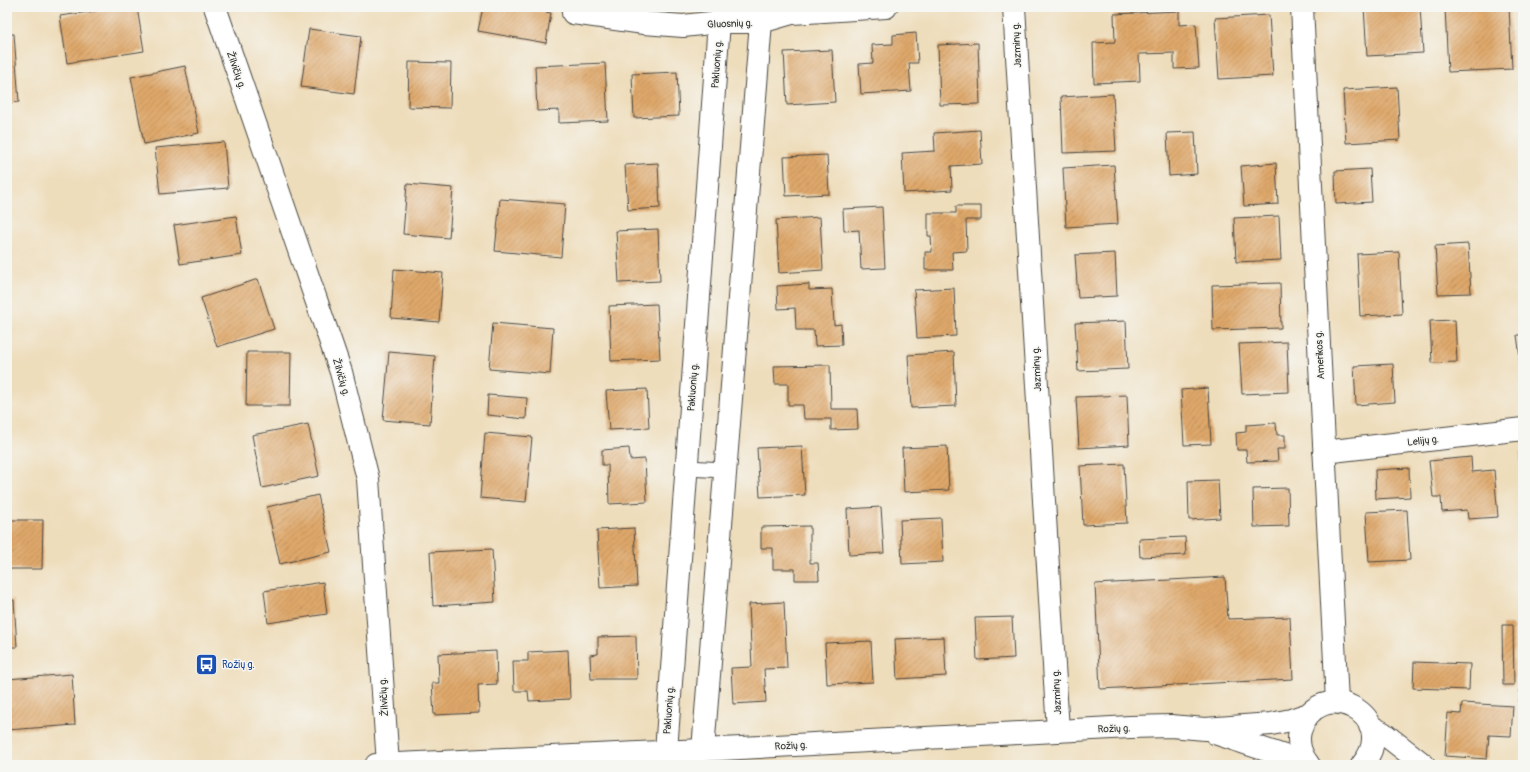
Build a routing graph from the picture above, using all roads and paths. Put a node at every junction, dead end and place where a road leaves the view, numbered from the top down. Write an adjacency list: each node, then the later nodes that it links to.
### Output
1 (215, 7): 20 (street, Žilvičių g.)
2 (886, 7): 7 (street, Gluosnių g.)
3 (1014, 7): 16 (street, Jazminų g.)
4 (1302, 7): 9 (street, Amerikos g.)
5 (573, 13): 6 (street, Gluosnių g.)
6 (719, 22): 7 (street, Gluosnių g.); 10 (street, Pakluonių g.)
7 (760, 22): 11 (street)
8 (1523, 429): 9 (street, Lelijų g.)
9 (1324, 452): 12 (street, Amerikos g.)
10 (686, 468): 11 (lane); 18 (street, Pakluonių g.)
11 (725, 470): 17 (street)
12 (1337, 702): 13 (street, Rožių g.); 14 (street)
13 (1309, 714): 15 (street, Rožių g.); 19 (street)
14 (1370, 726): 21 (street); 22 (street)
15 (1205, 729): 16 (street, Rožių g.); 19 (street, Rožių g.)
16 (1058, 731): 17 (street, Rožių g.)
17 (703, 750): 18 (street, Rožių g.)
18 (665, 758): 20 (street, Rožių g.)
19 (1309, 764)
20 (382, 765)
21 (1362, 765)
22 (1424, 765)

